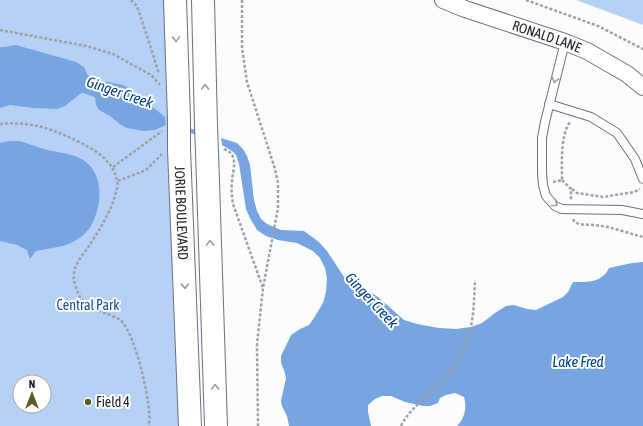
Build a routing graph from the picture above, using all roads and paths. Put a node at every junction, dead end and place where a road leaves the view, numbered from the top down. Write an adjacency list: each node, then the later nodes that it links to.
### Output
1 (131, 0): 7 (path)
2 (175, 0): 14 (main road, JORIE BOULEVARD, one-way to 14)
3 (203, 0): 16 (main road, JORIE BOULEVARD, one-way to 3, bridge)
4 (242, 0): 28 (path)
5 (443, 0): 8 (street, RONALD LANE)
6 (526, 0): 9 (path)
7 (0, 30)
8 (565, 42): 10 (street, RONALD LANE); 11 (lane, one-way to 11)
9 (643, 49)
10 (643, 87)
11 (549, 104): 18 (lane); 21 (lane)
12 (573, 119): 19 (path)
13 (0, 124): 17 (path)
14 (173, 124): 15 (main road, JORIE BOULEVARD, bridge); 17 (path)
15 (172, 150): 20 (path); 30 (main road, JORIE BOULEVARD, one-way to 30)
16 (214, 150): 28 (path); 31 (main road, JORIE BOULEVARD, one-way to 16)
17 (113, 167): 20 (path)
18 (643, 179)
19 (562, 180): 21 (path); 23 (path)
20 (118, 181): 29 (path)
21 (543, 185): 24 (lane, one-way to 24)
22 (643, 188): 23 (path)
23 (571, 189): 24 (path)
24 (571, 210): 25 (lane); 26 (path)
25 (643, 214)
26 (643, 237)
27 (475, 280): 33 (path)
28 (263, 288): 32 (path)
29 (149, 426)
30 (190, 426)
31 (216, 426)
32 (258, 426)
33 (401, 426)

